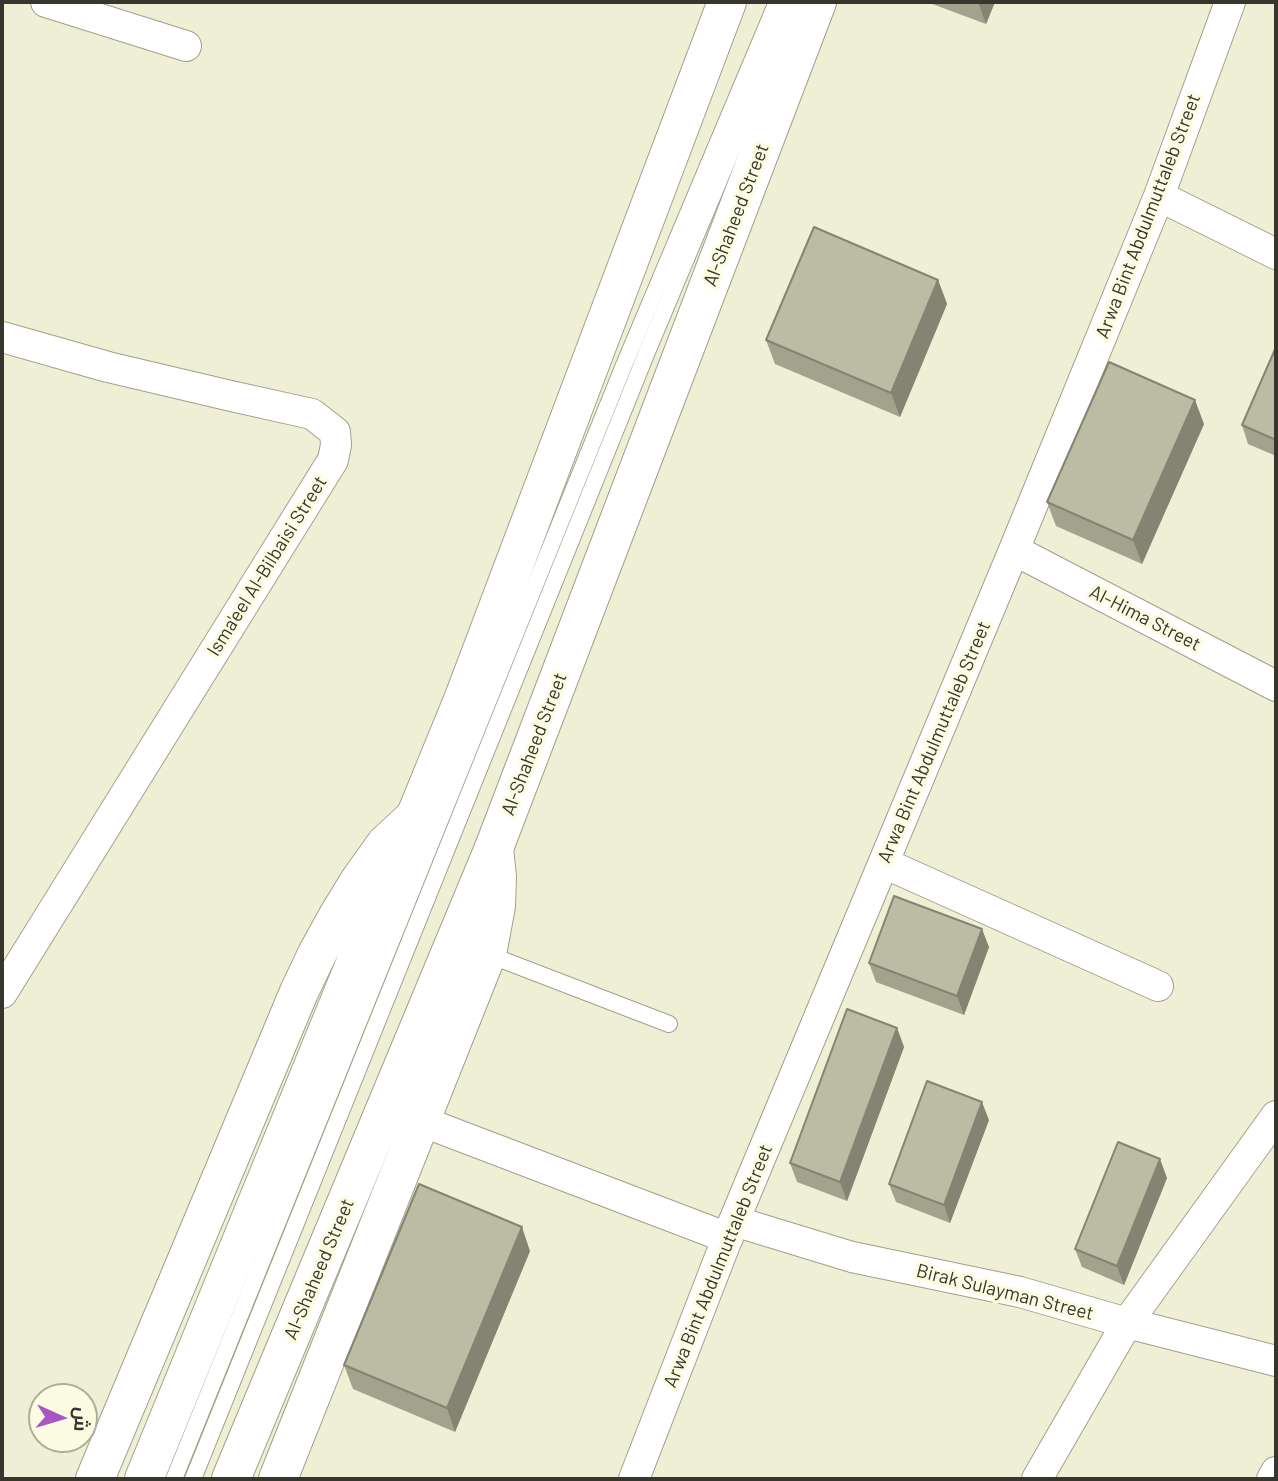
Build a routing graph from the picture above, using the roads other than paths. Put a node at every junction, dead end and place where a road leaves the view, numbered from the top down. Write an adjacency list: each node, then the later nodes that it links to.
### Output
1 (46, 2): 7 (street)
2 (727, 2): 13 (main road)
3 (777, 2): 28 (lane)
4 (794, 2): 29 (lane)
5 (817, 2): 14 (main road, Al-Shaheed Street)
6 (1230, 2): 8 (street, Arwa Bint Abdulmuttaleb Street)
7 (186, 46)
8 (1159, 196): 9 (street); 11 (street, Arwa Bint Abdulmuttaleb Street)
9 (1276, 254)
10 (2, 337): 18 (street, Isma'eel Al-Bilbaisi Street)
11 (1014, 551): 12 (street, Al-Hima Street); 15 (street, Arwa Bint Abdulmuttaleb Street)
12 (1276, 686)
13 (418, 815): 26 (main road); 27 (main road)
14 (494, 848): 16 (main road); 30 (main road, Al-Shaheed Street)
15 (884, 863): 17 (street); 22 (street, Arwa Bint Abdulmuttaleb Street)
16 (487, 954): 19 (lane); 21 (main road)
17 (1158, 986)
18 (2, 993)
19 (668, 1024)
20 (1276, 1116): 23 (street)
21 (421, 1121): 22 (street, Birak Sulayman Street); 31 (main road)
22 (731, 1229): 23 (street, Birak Sulayman Street); 32 (street, Arwa Bint Abdulmuttaleb Street)
23 (1127, 1323): 24 (street, Birak Sulayman Street); 33 (street)
24 (1276, 1361)
25 (1276, 1472): 34 (street)
26 (95, 1479)
27 (144, 1479)
28 (174, 1479)
29 (192, 1479)
30 (231, 1479)
31 (278, 1479)
32 (634, 1479)
33 (1037, 1479)
34 (1272, 1479)

